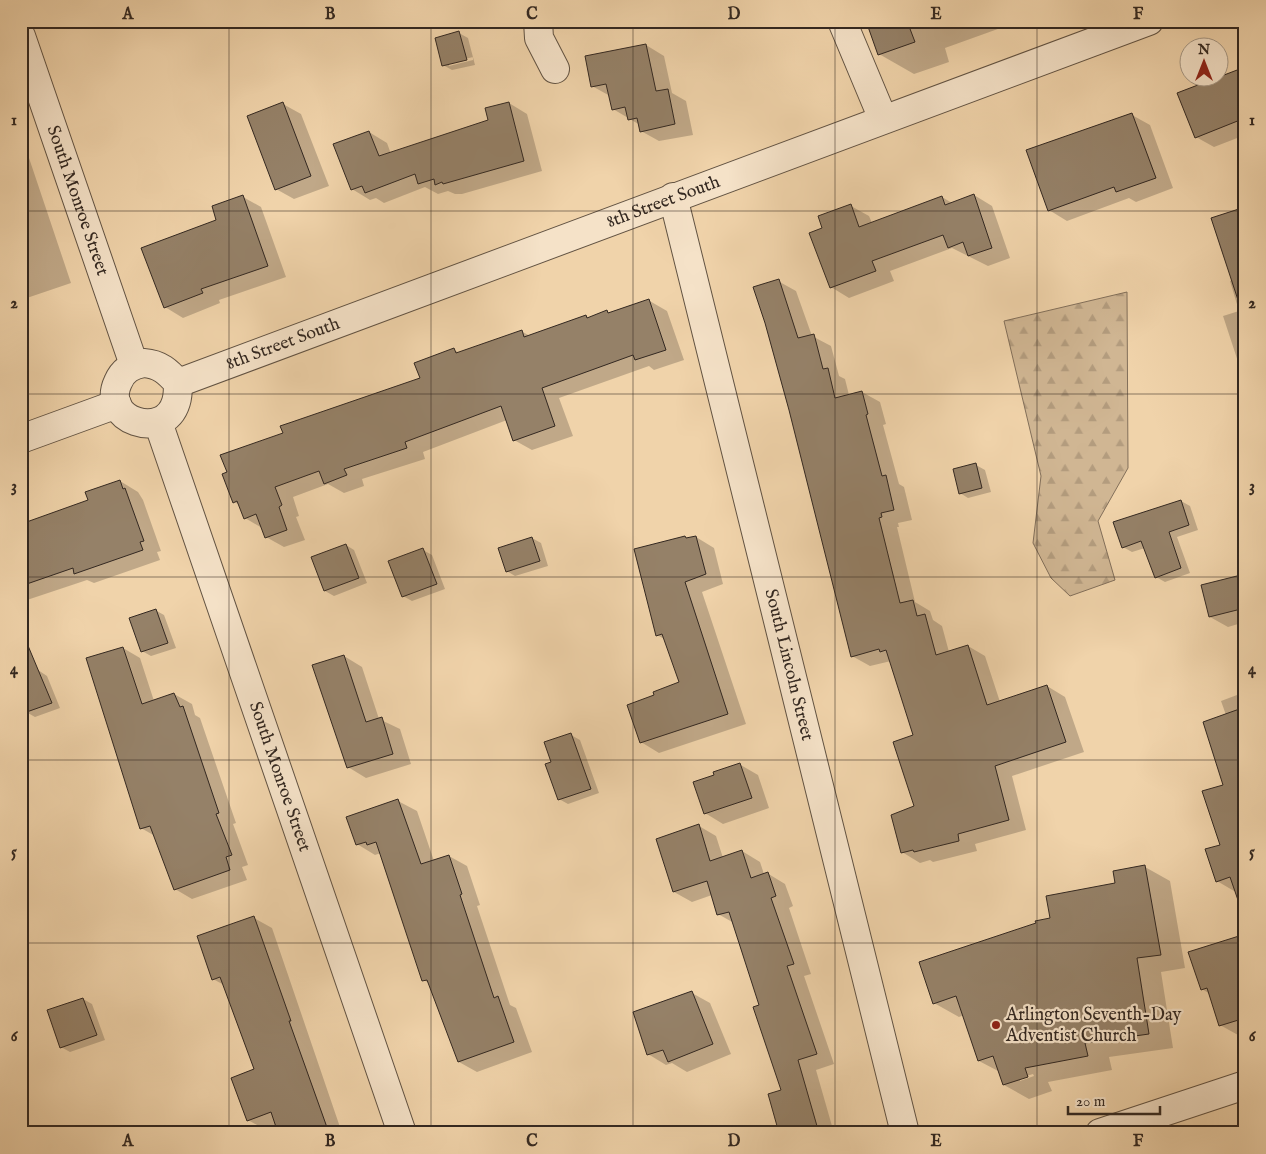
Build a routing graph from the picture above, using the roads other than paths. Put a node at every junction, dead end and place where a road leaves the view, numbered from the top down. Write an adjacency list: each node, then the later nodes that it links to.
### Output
1 (538, 21): 5 (street)
2 (842, 21): 6 (street)
3 (1149, 21): 6 (street, 8th Street South)
4 (21, 36): 8 (street, South Monroe Street)
5 (556, 69)
6 (883, 119): 7 (street, 8th Street South)
7 (673, 197): 9 (street, 8th Street South); 15 (street, South Lincoln Street)
8 (134, 365): 9 (street); 10 (street)
9 (178, 383): 11 (street)
10 (117, 404): 11 (street); 12 (street)
11 (158, 422): 14 (street, South Monroe Street)
12 (21, 439)
13 (1245, 1085): 16 (street)
14 (402, 1133)
15 (905, 1133)
16 (1100, 1133)

